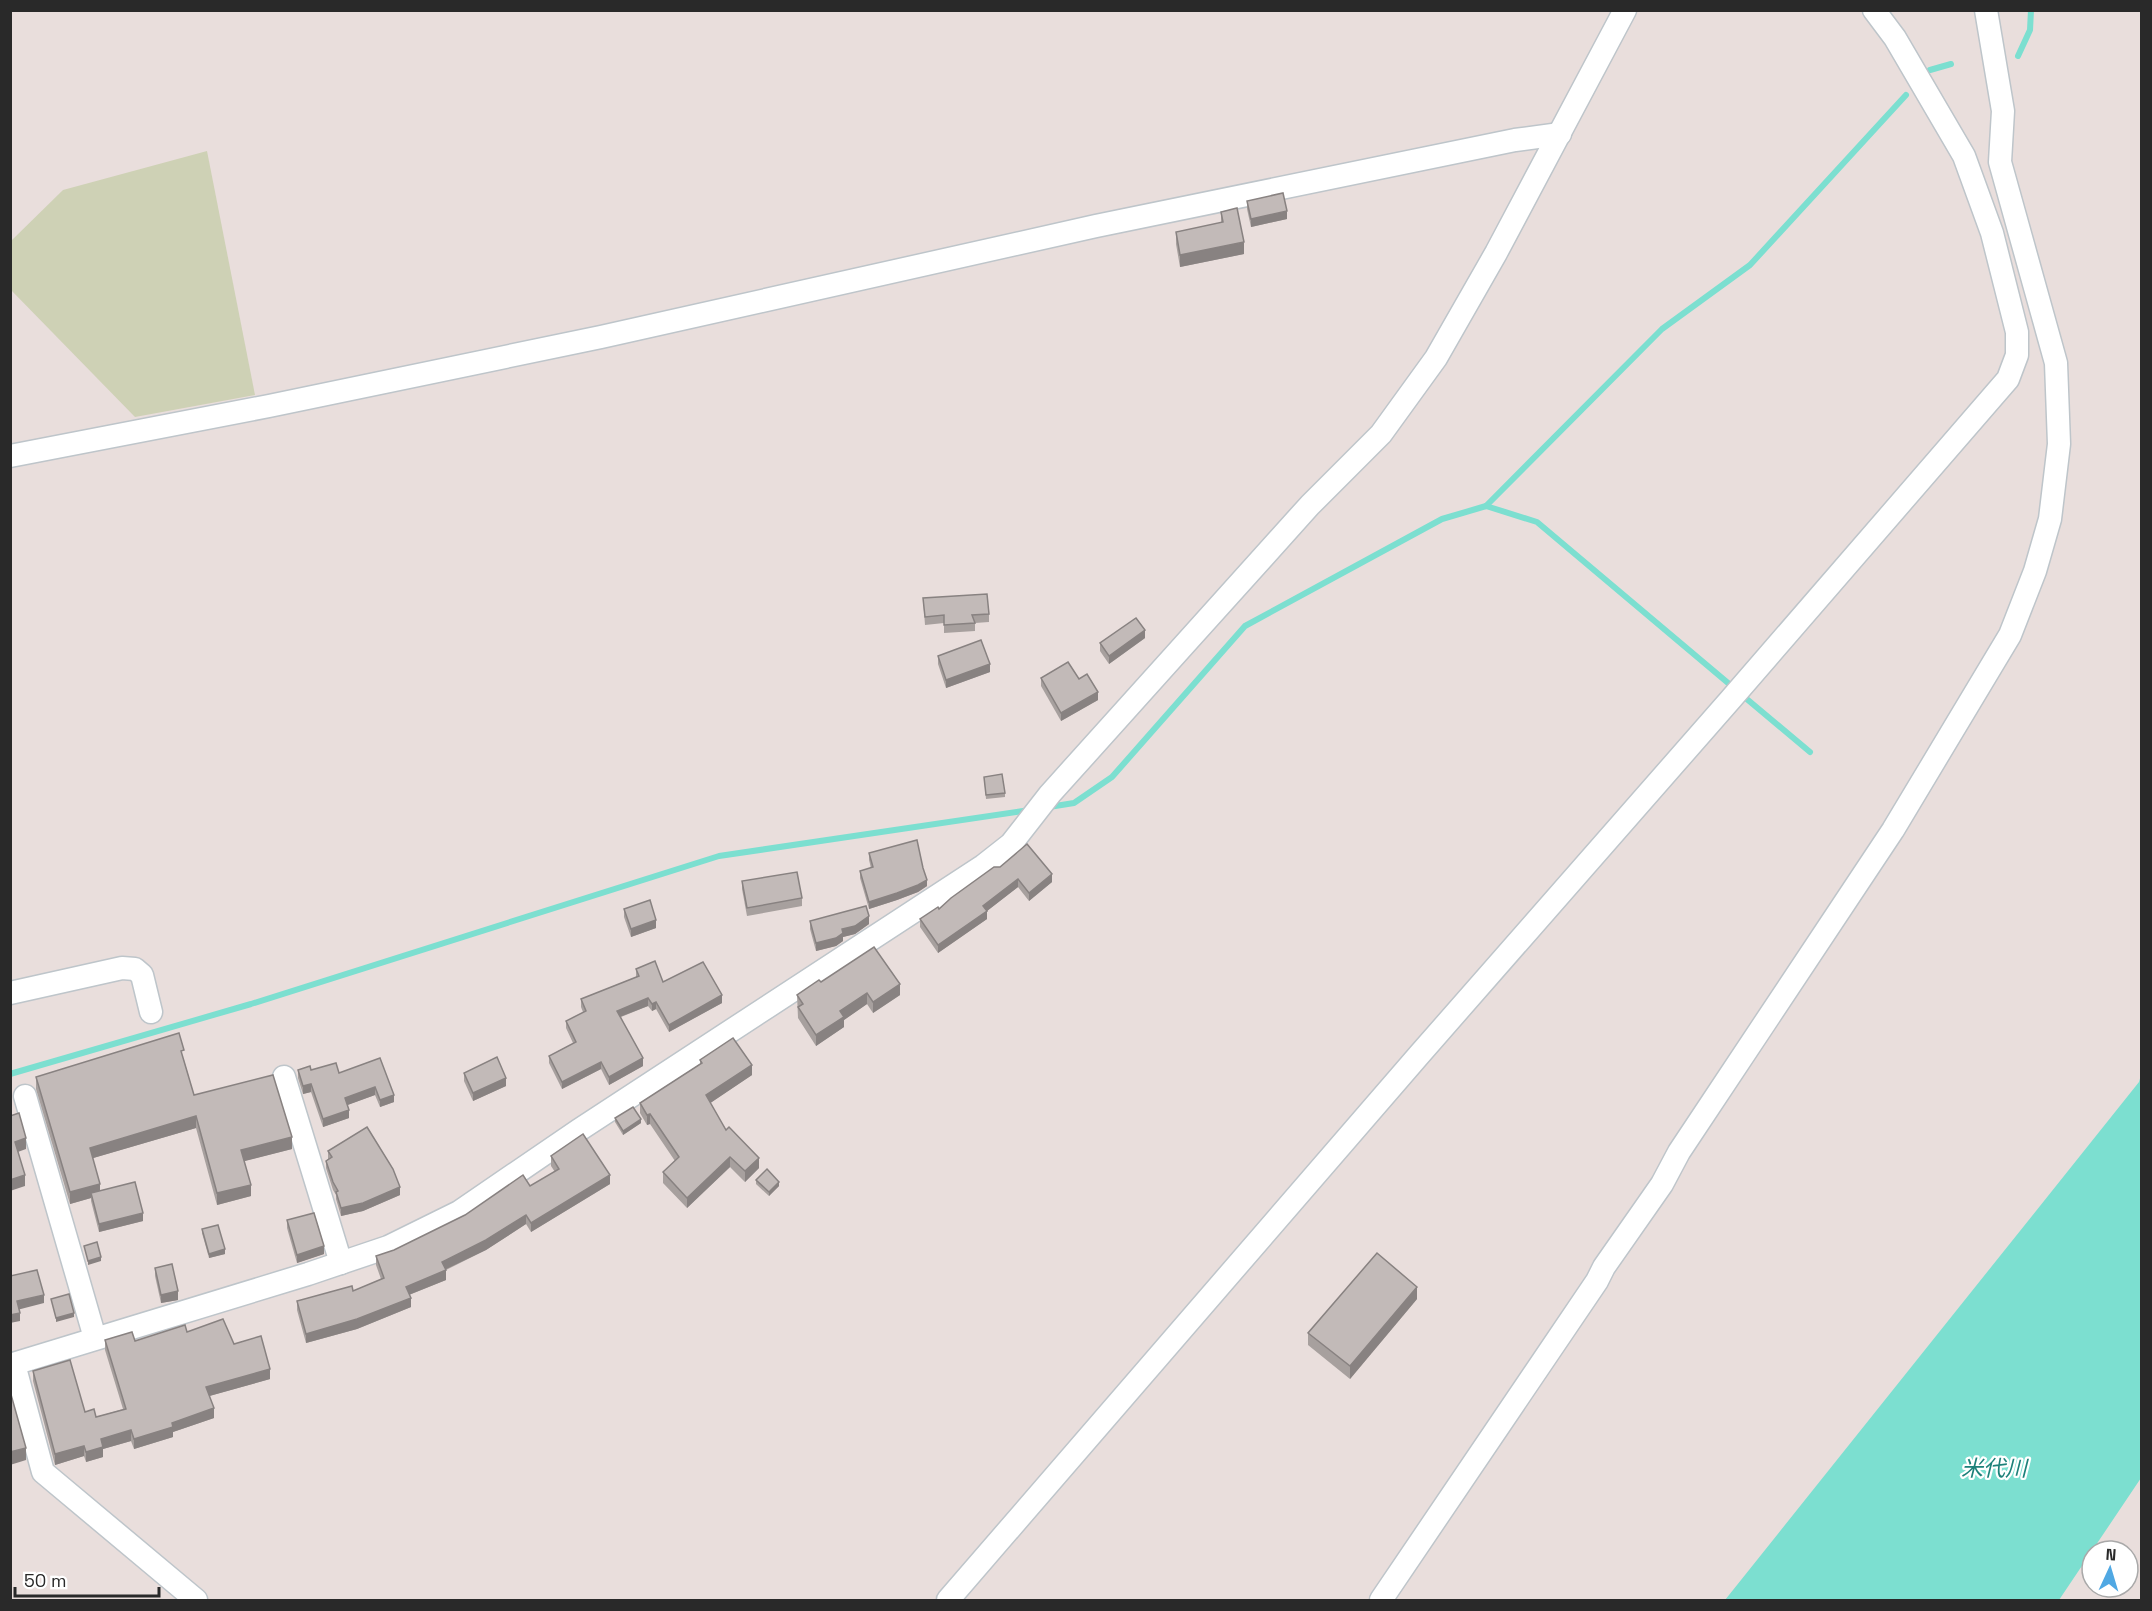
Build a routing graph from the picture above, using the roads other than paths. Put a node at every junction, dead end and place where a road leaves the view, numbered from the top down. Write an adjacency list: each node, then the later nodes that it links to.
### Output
1 (1625, 10): 4 (street)
2 (1874, 10): 5 (street)
3 (1986, 10): 6 (street)
4 (1560, 134): 7 (street); 12 (street)
5 (1964, 156): 6 (street); 16 (street)
6 (2000, 162): 17 (street)
7 (10, 456)
8 (10, 993): 9 (street)
9 (151, 1012)
10 (284, 1077): 12 (street)
11 (25, 1096): 13 (street)
12 (340, 1263): 13 (street)
13 (95, 1338): 14 (street)
14 (12, 1365): 15 (street)
15 (196, 1600)
16 (948, 1600)
17 (1380, 1600)

